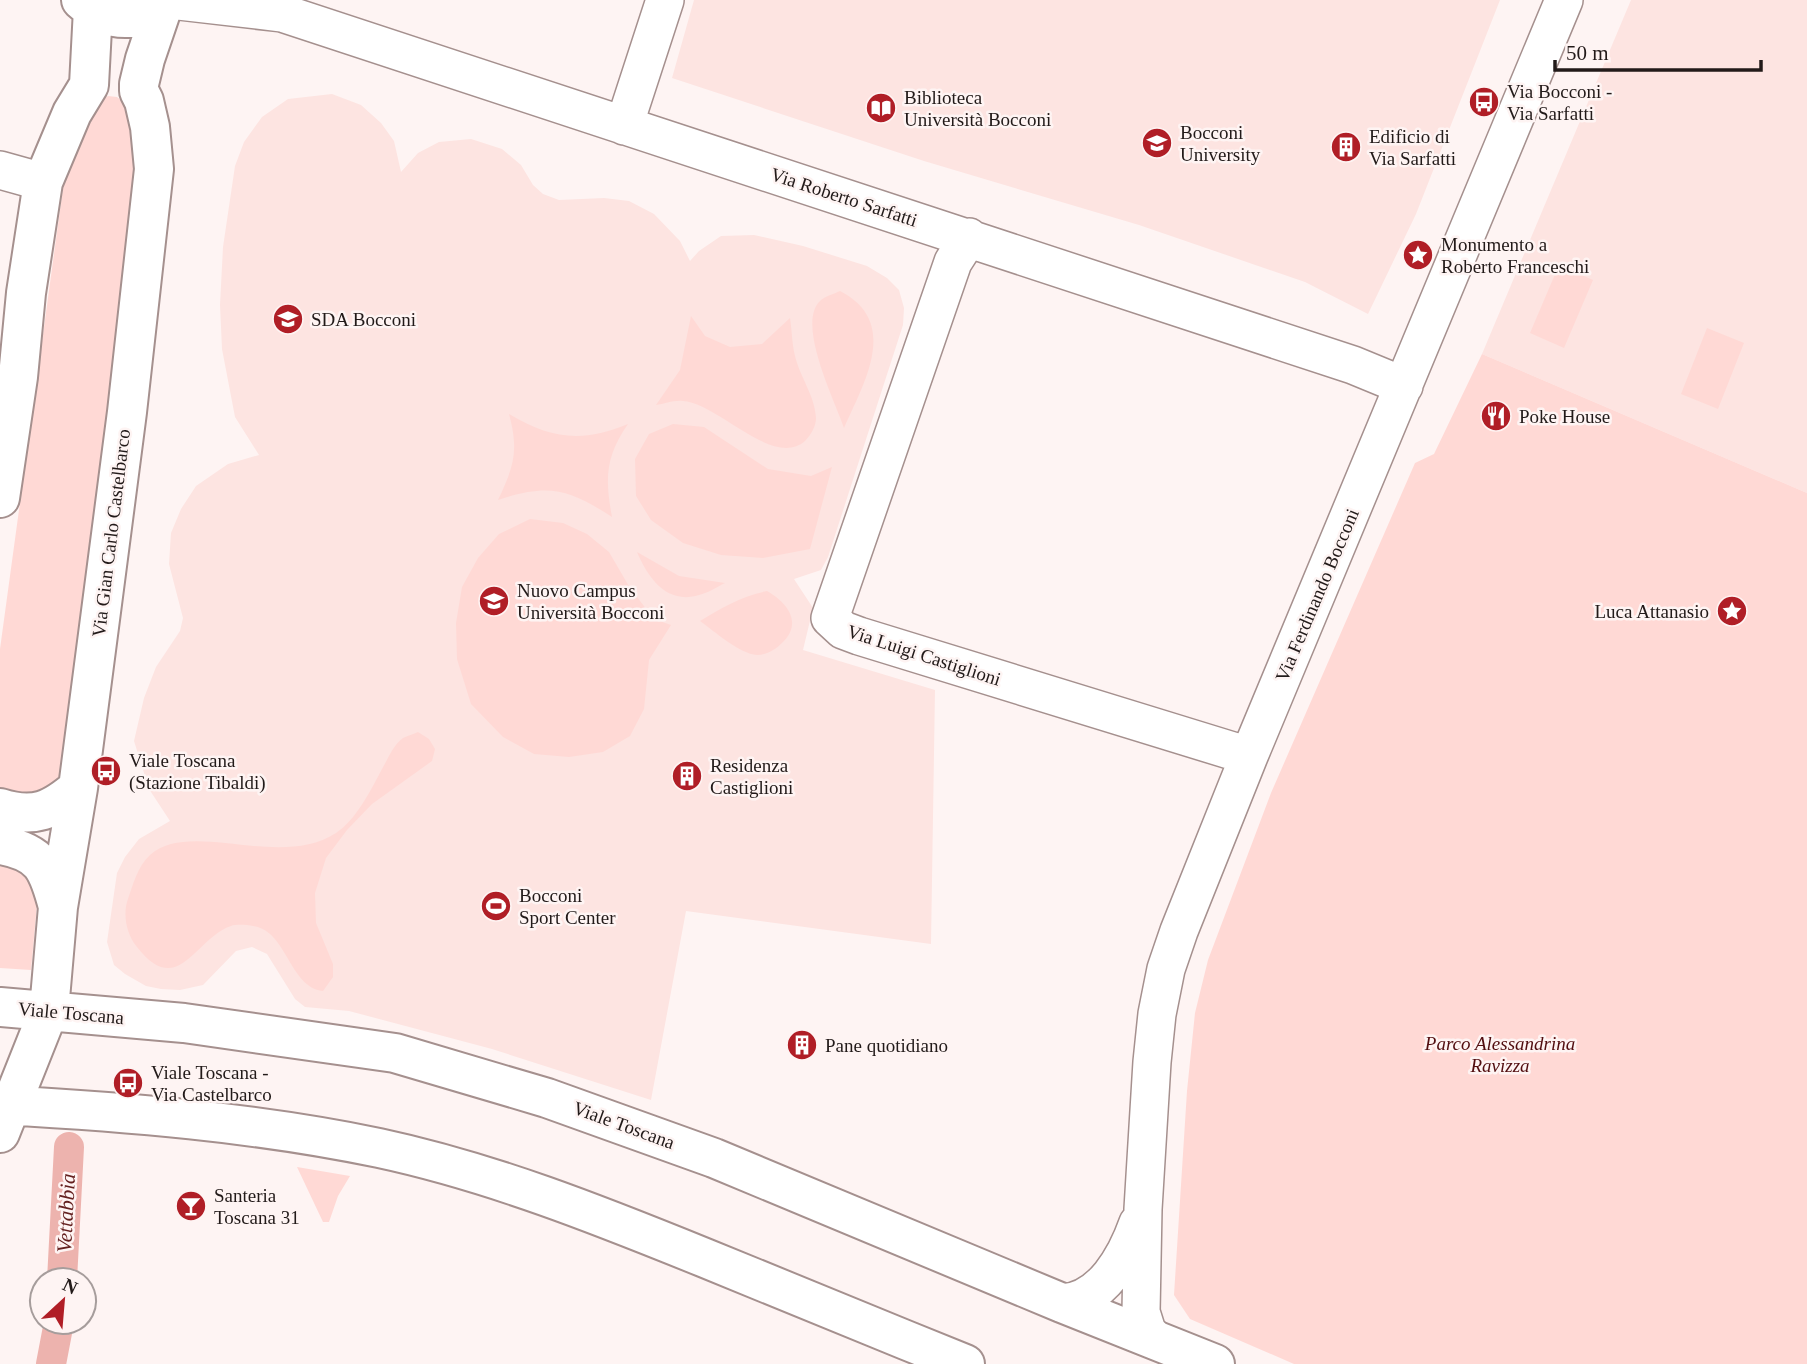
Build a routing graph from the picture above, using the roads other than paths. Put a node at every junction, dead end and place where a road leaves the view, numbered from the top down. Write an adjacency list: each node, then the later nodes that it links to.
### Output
1 (665, 0): 8 (street)
2 (1564, 0): 13 (street, Via Ferdinando Bocconi)
3 (167, 2): 4 (main road); 5 (street, Via Roberto Sarfatti); 7 (main road, Via Gian Carlo Castelbarco)
4 (87, 5): 6 (main road)
5 (272, 7): 8 (street, Via Roberto Sarfatti)
6 (89, 85): 7 (main road); 10 (main road)
7 (139, 91): 16 (main road, Via Gian Carlo Castelbarco)
8 (624, 126): 11 (street, Via Roberto Sarfatti)
9 (0, 170): 10 (street)
10 (43, 182): 12 (main road)
11 (969, 237): 13 (street, Via Roberto Sarfatti); 15 (street, Via Luigi Castiglioni)
12 (9, 374): 14 (main road)
13 (1404, 386): 15 (street, Via Ferdinando Bocconi)
14 (0, 498)
15 (1249, 756): 23 (street, Via Ferdinando Bocconi)
16 (78, 788): 17 (main road); 19 (main road, Via Gian Carlo Castelbarco)
17 (0, 808)
18 (0, 845): 19 (main road)
19 (58, 907): 21 (main road, Via Gian Carlo Castelbarco)
20 (0, 1007): 21 (main road, Viale Toscana)
21 (49, 1010): 22 (main road, Via Gian Carlo Castelbarco); 24 (main road, Viale Toscana)
22 (4, 1115): 26 (main road)
23 (1143, 1209): 24 (street, Via Ferdinando Bocconi); 25 (street, Via Ferdinando Bocconi)
24 (1062, 1303): 25 (main road, Viale Toscana)
25 (1155, 1340): 27 (main road, Viale Toscana)
26 (965, 1364)
27 (1215, 1364)

